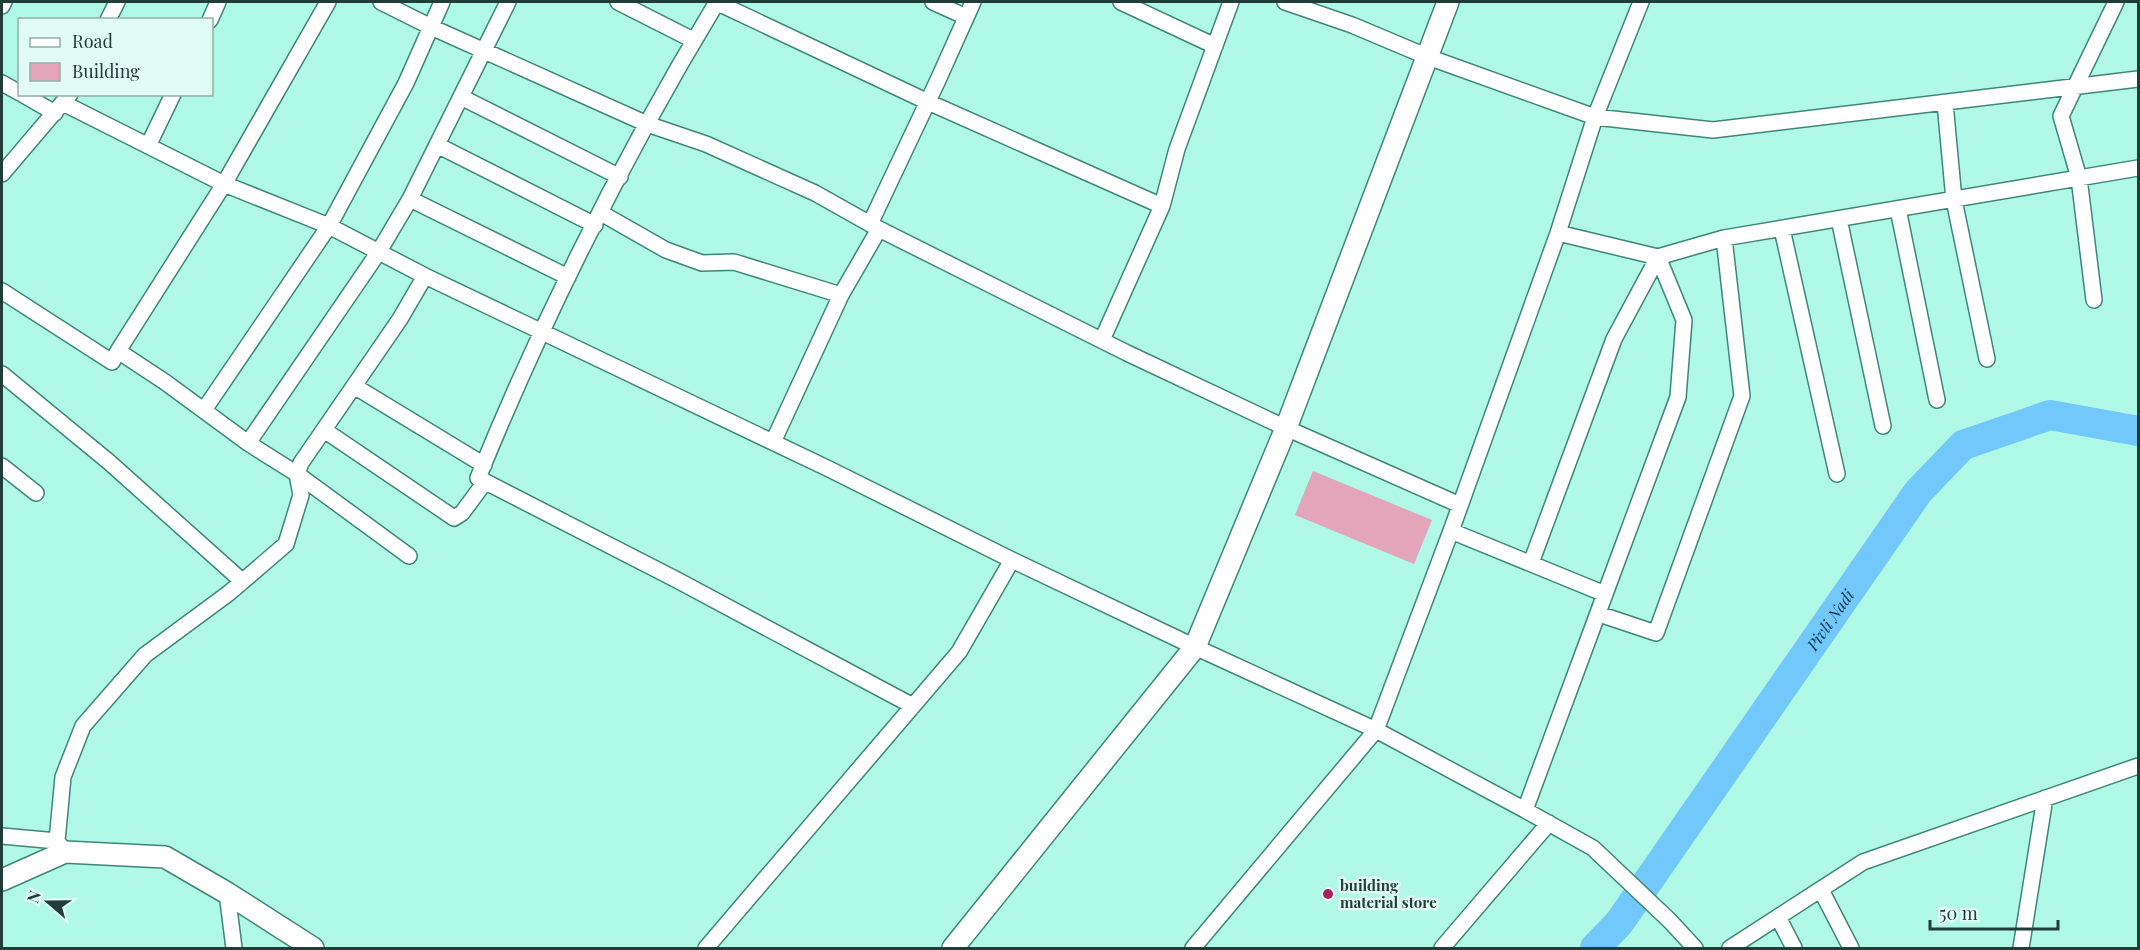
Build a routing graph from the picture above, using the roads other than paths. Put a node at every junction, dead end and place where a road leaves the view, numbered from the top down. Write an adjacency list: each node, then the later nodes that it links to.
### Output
1 (4, 2): 18 (street)
2 (117, 2): 20 (street)
3 (218, 2): 21 (street)
4 (328, 2): 45 (street)
5 (381, 2): 22 (street)
6 (442, 2): 22 (street)
7 (508, 2): 25 (street)
8 (618, 2): 23 (street)
9 (716, 2): 23 (street); 34 (street)
10 (933, 2): 19 (street)
11 (973, 2): 19 (street)
12 (1121, 2): 24 (street)
13 (1231, 2): 24 (street)
14 (1285, 2): 26 (street)
15 (1448, 2): 26 (street)
16 (1641, 2): 37 (street)
17 (2116, 2): 29 (street)
18 (2, 6)
19 (966, 17): 34 (street)
20 (109, 18)
21 (211, 18)
22 (431, 27): 25 (street); 52 (street)
23 (693, 40): 38 (street)
24 (1215, 46): 48 (street)
25 (484, 52): 33 (street); 38 (street)
26 (1428, 57): 37 (street); 73 (street)
27 (2139, 80): 29 (street)
28 (2, 83): 30 (street)
29 (2074, 88): 35 (street); 44 (street)
30 (18, 92)
31 (29, 96): 36 (street)
32 (172, 96): 40 (street)
33 (461, 97): 39 (street); 43 (street)
34 (928, 102): 48 (street); 53 (street)
35 (1945, 103): 37 (street); 47 (street)
36 (63, 104): 40 (street); 42 (street)
37 (1594, 117): 55 (street)
38 (647, 124): 43 (street); 53 (street)
39 (437, 145): 46 (street); 50 (street)
40 (148, 146): 45 (street)
41 (2138, 169): 44 (street)
42 (2, 174)
43 (620, 177): 50 (street)
44 (2079, 178): 47 (street); 63 (street)
45 (224, 184): 52 (street); 66 (street)
46 (410, 199): 57 (street); 60 (street)
47 (1954, 200): 49 (street); 67 (street)
48 (1162, 206): 65 (street)
49 (1898, 209): 51 (street); 70 (street)
50 (598, 219): 60 (street); 62 (street)
51 (1839, 219): 54 (street); 72 (street)
52 (329, 226): 57 (street); 71 (street)
53 (874, 227): 62 (street); 65 (street)
54 (1782, 229): 56 (street); 80 (street)
55 (1558, 233): 58 (street); 83 (street)
56 (1724, 238): 58 (street); 90 (street)
57 (378, 253): 59 (street); 76 (street)
58 (1658, 257): 87 (street); 89 (street)
59 (425, 276): 64 (street); 69 (street)
60 (568, 277): 64 (street)
61 (2, 291): 66 (street)
62 (841, 295): 75 (street)
63 (2094, 300)
64 (541, 332): 75 (street); 77 (street)
65 (1102, 340): 73 (street)
66 (118, 351): 71 (street)
67 (1987, 359)
68 (2, 374): 88 (street)
69 (354, 386): 74 (street); 77 (street)
70 (1937, 400)
71 (204, 410): 76 (street)
72 (1883, 426)
73 (1286, 428): 83 (street); 91 (street)
74 (324, 430): 79 (street); 81 (street)
75 (773, 442): 86 (street)
76 (248, 443): 79 (street)
77 (484, 465): 81 (street)
78 (2, 466): 82 (street)
79 (297, 474): 85 (street); 88 (street)
80 (1837, 474)
81 (485, 482): 92 (street)
82 (36, 493)
83 (1460, 505): 84 (street)
84 (1451, 531): 87 (street); 93 (street)
85 (409, 556)
86 (1012, 560): 91 (street); 92 (street)
87 (1531, 563): 89 (street)
88 (242, 581): 99 (street)
89 (1605, 594): 90 (street)
90 (1599, 614): 96 (street)
91 (1195, 647): 93 (street); 107 (street)
92 (913, 705): 106 (street)
93 (1376, 730): 96 (street); 108 (street)
94 (2139, 766): 95 (street)
95 (2045, 798): 101 (street); 114 (street)
96 (1526, 810): 97 (street)
97 (1549, 823): 109 (street); 110 (street)
98 (2, 836): 99 (street)
99 (61, 846): 100 (street); 102 (street)
100 (2, 880)
101 (1821, 890): 103 (street); 113 (street)
102 (227, 893): 104 (street); 105 (street)
103 (1778, 917): 111 (street); 112 (street)
104 (234, 948)
105 (313, 948)
106 (706, 948)
107 (953, 948)
108 (1193, 948)
109 (1442, 948)
110 (1695, 948)
111 (1731, 948)
112 (1794, 948)
113 (1851, 948)
114 (2021, 948)

